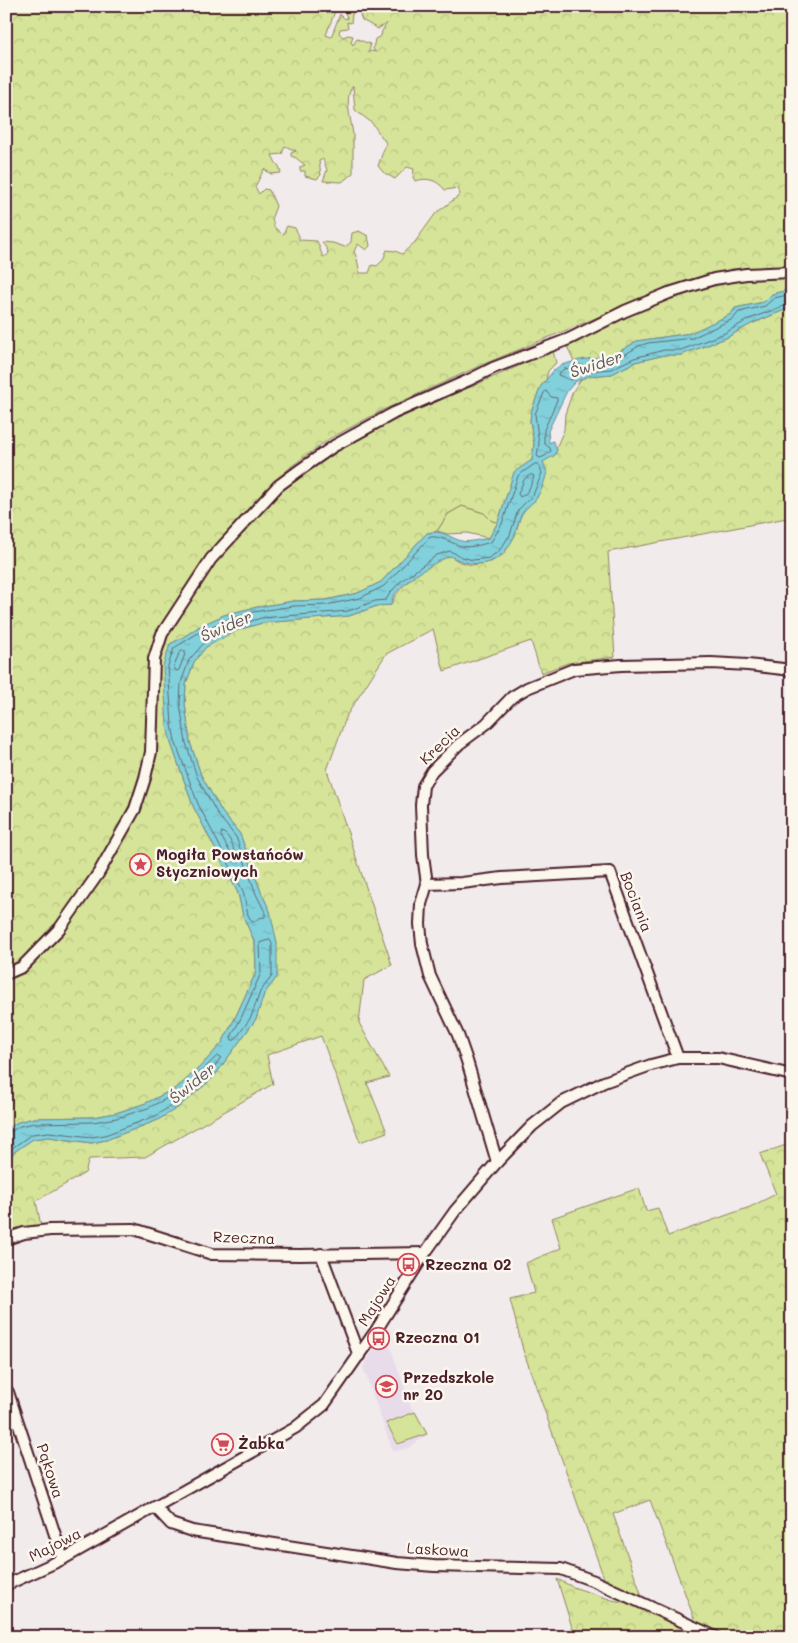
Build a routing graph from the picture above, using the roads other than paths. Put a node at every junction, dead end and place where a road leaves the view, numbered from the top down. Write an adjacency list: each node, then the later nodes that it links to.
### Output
1 (792, 272): 4 (street)
2 (792, 670): 3 (street, Krecia)
3 (427, 884): 5 (street, Bociania); 7 (street, Krecia)
4 (6, 974)
5 (678, 1058): 6 (street, Majowa); 7 (street, Majowa)
6 (792, 1076)
7 (497, 1162): 9 (street, Majowa)
8 (6, 1239): 10 (street, Rzeczna)
9 (425, 1253): 10 (street, Rzeczna); 11 (street, Majowa)
10 (321, 1254): 11 (street)
11 (359, 1356): 13 (street, Majowa)
12 (8, 1392): 14 (street, Pąkowa)
13 (155, 1508): 14 (street, Majowa); 16 (street, Laskowa)
14 (63, 1559): 15 (street, Majowa)
15 (6, 1585)
16 (716, 1637)

